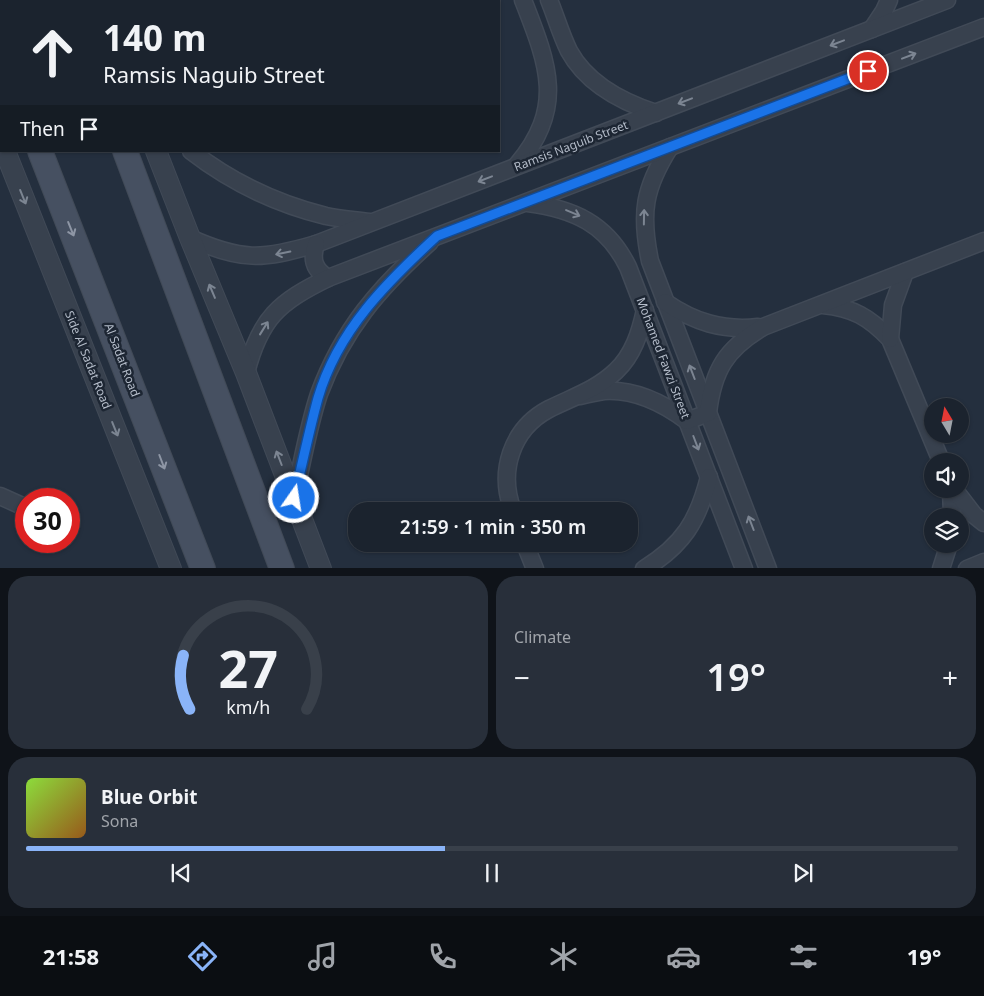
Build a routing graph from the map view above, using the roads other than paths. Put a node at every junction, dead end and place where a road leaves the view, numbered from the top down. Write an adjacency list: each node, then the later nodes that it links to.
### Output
1 (511, 0): 5 (street)
2 (549, 0): 8 (street)
3 (889, 0): 7 (street)
4 (948, 0): 7 (street, Ramsis Naguib Street)
5 (525, 5): 15 (street)
6 (984, 27): 9 (street, one-way to 6)
7 (872, 29): 8 (street, Ramsis Naguib Street, one-way to 8)
8 (656, 112): 15 (street, Ramsis Naguib Street)
9 (670, 147): 16 (street); 22 (street, Mohamed Fawzi Street, one-way to 9)
10 (5, 152): 46 (street, Side Al Sadat Road, one-way to 46)
11 (125, 152): 48 (main road)
12 (156, 152): 19 (street)
13 (193, 152): 17 (street)
14 (37, 153): 47 (main road, Al Sadat Road, one-way to 47)
15 (515, 167): 17 (street, Ramsis Naguib Street, one-way to 17)
16 (526, 202): 18 (street); 23 (street, Mohamed Fawzi Street, one-way to 23)
17 (371, 222): 21 (street, Ramsis Naguib Street)
18 (437, 236): 25 (street); 38 (street)
19 (190, 238): 21 (street, Ramsis Naguib Street, one-way to 19); 31 (street, one-way to 19)
20 (984, 240): 24 (street)
21 (316, 244): 25 (street)
22 (650, 261): 23 (street); 26 (street, Mohamed Fawzi Street)
23 (628, 267): 28 (street, Mohamed Fawzi Street)
24 (905, 272): 27 (street); 30 (street)
25 (328, 278): 31 (street, one-way to 25)
26 (665, 302): 29 (street); 33 (street, Mohamed Fawzi Street, one-way to 26)
27 (821, 304): 29 (street); 30 (street)
28 (644, 310): 32 (street); 34 (street, Mohamed Fawzi Street)
29 (763, 327): 33 (street)
30 (890, 339): 35 (street)
31 (246, 373): 38 (street, one-way to 31)
32 (580, 396): 34 (street); 40 (street)
33 (708, 413): 34 (street); 53 (street, Mohamed Fawzi Street, one-way to 33)
34 (688, 421): 36 (street, Mohamed Fawzi Street, one-way to 36)
35 (938, 453)
36 (709, 477): 51 (street); 52 (street, Mohamed Fawzi Street)
37 (0, 496): 41 (street)
38 (294, 498): 49 (street)
39 (960, 498): 42 (street)
40 (510, 502)
41 (15, 503)
42 (984, 523)
43 (528, 552): 50 (street)
44 (946, 553): 54 (street)
45 (984, 562): 55 (street)
46 (171, 568)
47 (203, 568)
48 (282, 568)
49 (322, 568)
50 (535, 568)
51 (644, 568)
52 (744, 568)
53 (768, 568)
54 (941, 568)
55 (966, 568)

